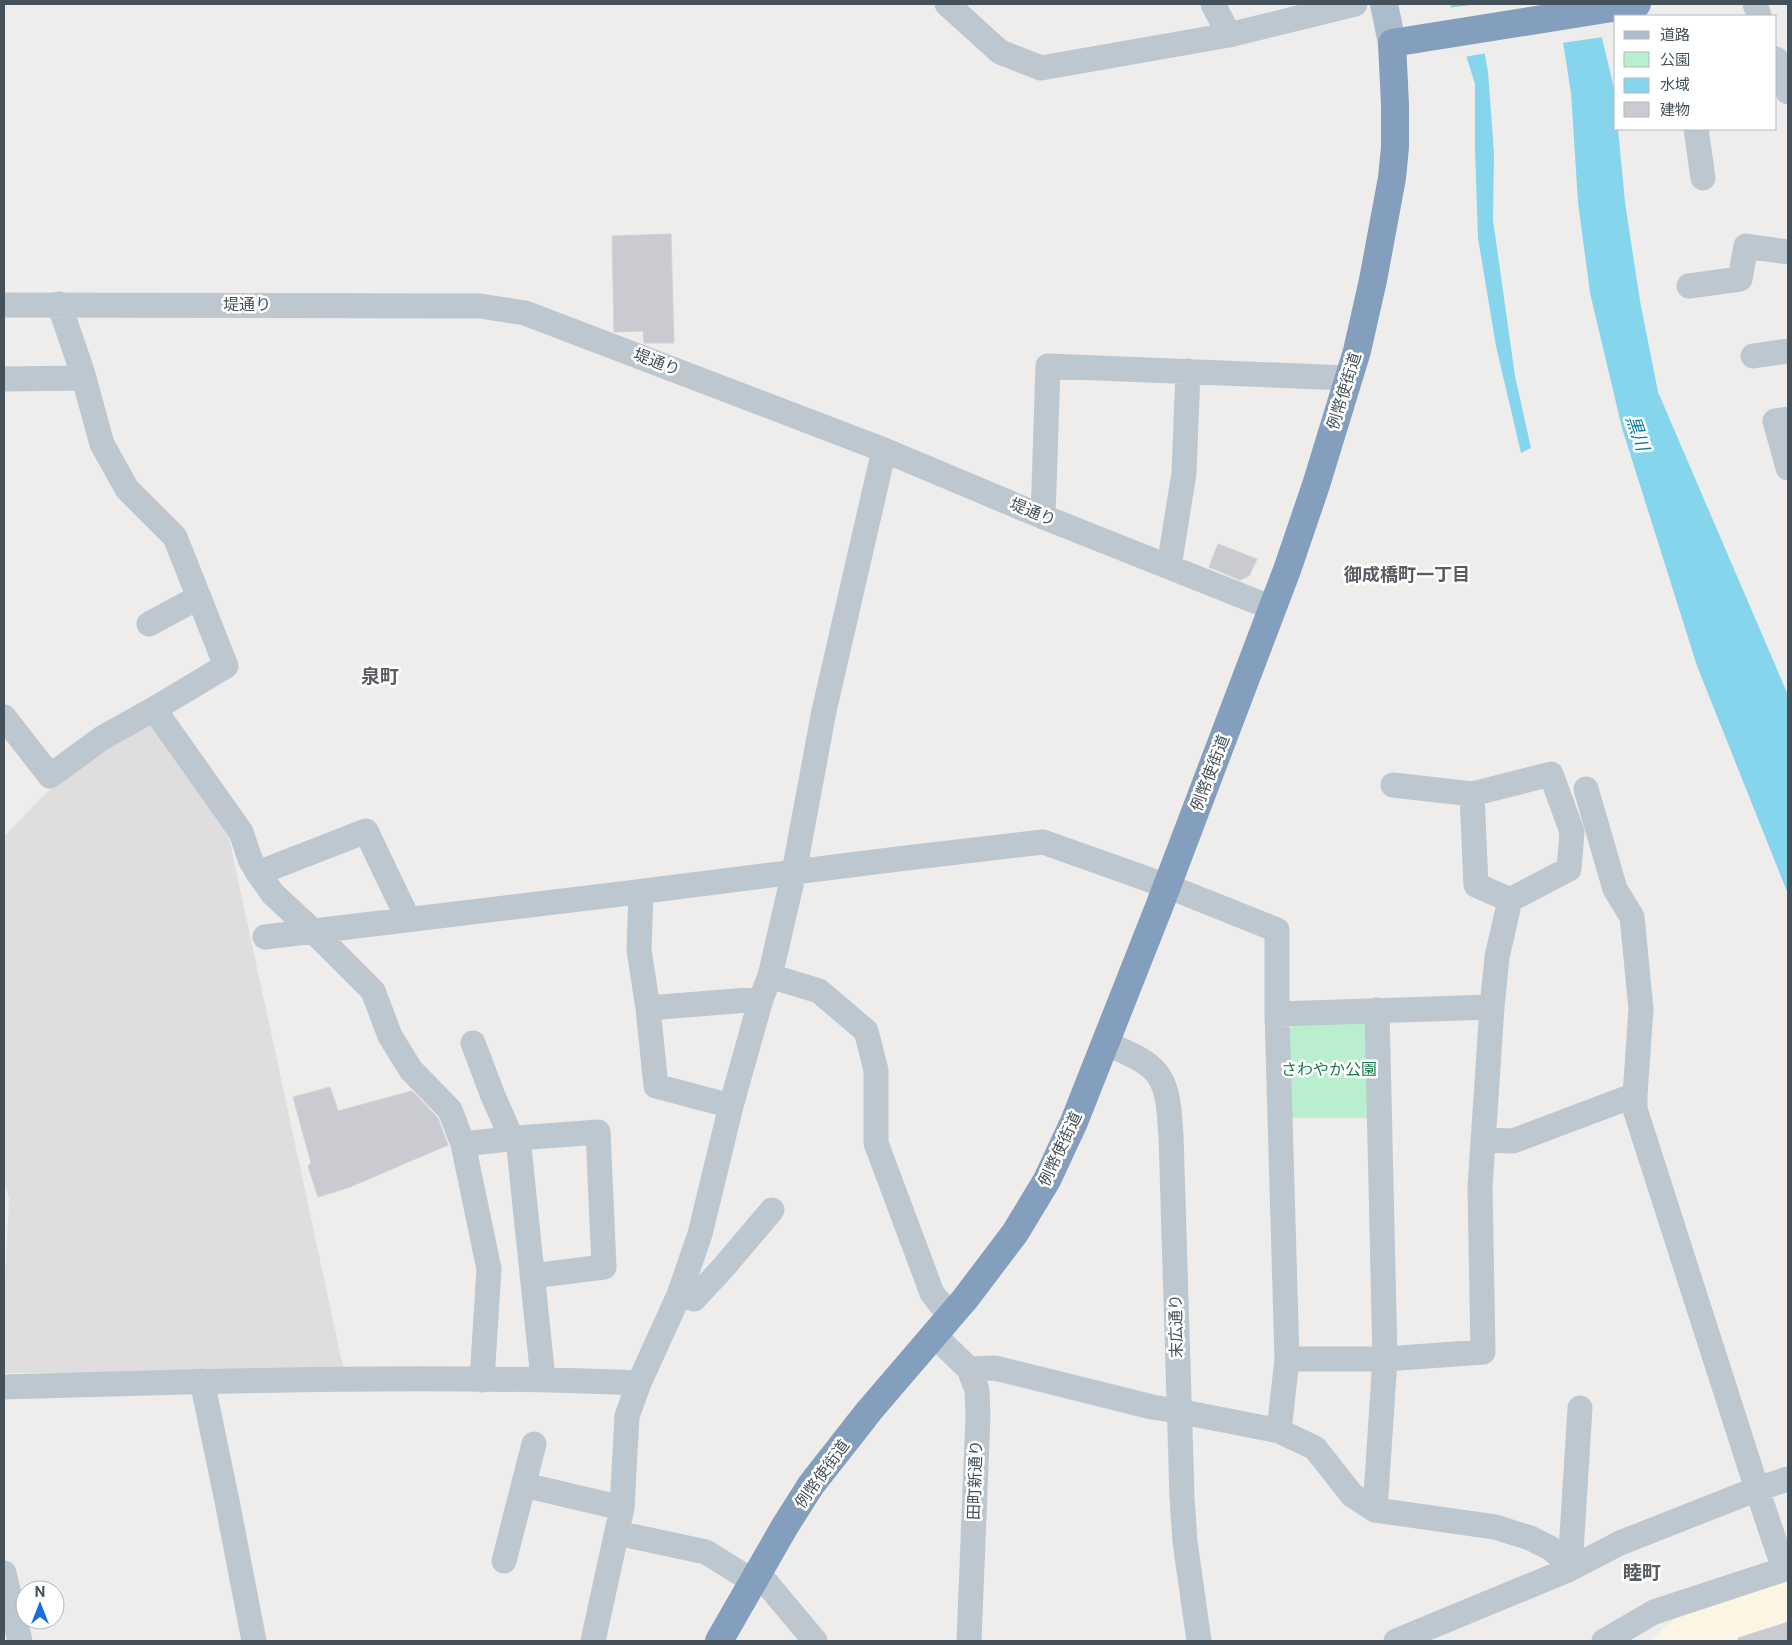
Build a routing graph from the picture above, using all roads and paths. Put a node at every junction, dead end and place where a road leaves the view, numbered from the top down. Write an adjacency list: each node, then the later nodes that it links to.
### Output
1 (947, 4): 6 (street)
2 (1213, 4): 6 (street)
3 (1355, 4): 6 (street)
4 (1384, 4): 7 (main road)
5 (1637, 4): 7 (highway)
6 (1229, 36)
7 (1392, 43): 20 (highway, 例幣使街道)
8 (1777, 64): 9 (street)
9 (1788, 92)
10 (1696, 130): 11 (street)
11 (1703, 178)
12 (1788, 252): 13 (street)
13 (1689, 286)
14 (59, 304): 15 (street, 堤通り); 19 (street); 23 (street, 堤通り)
15 (4, 305)
16 (1788, 351): 17 (street)
17 (1753, 356)
18 (1188, 372): 20 (street); 25 (street); 26 (street)
19 (83, 378): 21 (street); 27 (street)
20 (1348, 378): 28 (highway, 例幣使街道)
21 (4, 379)
22 (1788, 419): 24 (street)
23 (884, 450): 25 (street, 堤通り); 35 (street)
24 (1788, 468)
25 (1043, 517): 26 (street, 堤通り)
26 (1168, 567): 28 (street, 堤通り)
27 (199, 597): 29 (street); 30 (street)
28 (1272, 608): 37 (highway, 例幣使街道)
29 (149, 624)
30 (154, 709): 31 (street); 36 (street)
31 (4, 717)
32 (1393, 785): 34 (street)
33 (1586, 789): 51 (street)
34 (1472, 794): 39 (street); 39 (street)
35 (794, 872): 37 (street); 38 (street); 43 (street)
36 (258, 873): 40 (street); 41 (street)
37 (1167, 886): 48 (street); 50 (highway, 例幣使街道)
38 (641, 892): 40 (street); 46 (street)
39 (1510, 900): 45 (street)
40 (408, 920): 41 (street)
41 (313, 931): 42 (street); 55 (street)
42 (265, 937)
43 (770, 976): 44 (street); 59 (street, 田町新通り)
44 (762, 999): 46 (street); 52 (street)
45 (1492, 1007): 47 (street); 54 (street)
46 (648, 1008): 52 (street)
47 (1377, 1010): 48 (street); 61 (street)
48 (1277, 1014): 60 (street)
49 (473, 1043): 53 (street)
50 (1105, 1043): 59 (highway, 例幣使街道); 69 (street, 末広通り)
51 (1635, 1095): 54 (street); 74 (street)
52 (730, 1106): 58 (street)
53 (515, 1139): 55 (street); 57 (street); 57 (street)
54 (1483, 1140): 61 (street)
55 (463, 1144): 64 (street)
56 (772, 1210): 58 (street)
57 (532, 1276): 63 (street)
58 (679, 1295): 66 (street)
59 (942, 1326): 62 (street, 田町新通り); 82 (highway, 例幣使街道)
60 (1287, 1359): 61 (street); 70 (street)
61 (1385, 1359): 76 (street)
62 (969, 1369): 69 (street); 88 (street, 田町新通り)
63 (543, 1379): 64 (street); 66 (street)
64 (482, 1380): 65 (street)
65 (202, 1382): 67 (street); 84 (street)
66 (639, 1383): 75 (street)
67 (4, 1386)
68 (1580, 1408): 79 (street)
69 (1178, 1411): 70 (street); 89 (street, 末広通り)
70 (1279, 1431): 76 (street)
71 (534, 1444): 73 (street)
72 (1788, 1479): 74 (street)
73 (524, 1485): 75 (street); 78 (street)
74 (1757, 1490): 79 (street); 80 (street)
75 (622, 1508): 77 (street)
76 (1375, 1510): 79 (street)
77 (618, 1533): 82 (street); 85 (street)
78 (504, 1561)
79 (1565, 1564): 90 (street)
80 (1786, 1568): 91 (street)
81 (4, 1573): 83 (street)
82 (756, 1578): 86 (highway, 例幣使街道); 87 (street)
83 (20, 1641)
84 (254, 1641)
85 (593, 1641)
86 (719, 1641)
87 (815, 1641)
88 (969, 1641)
89 (1199, 1641)
90 (1396, 1641)
91 (1604, 1641)

